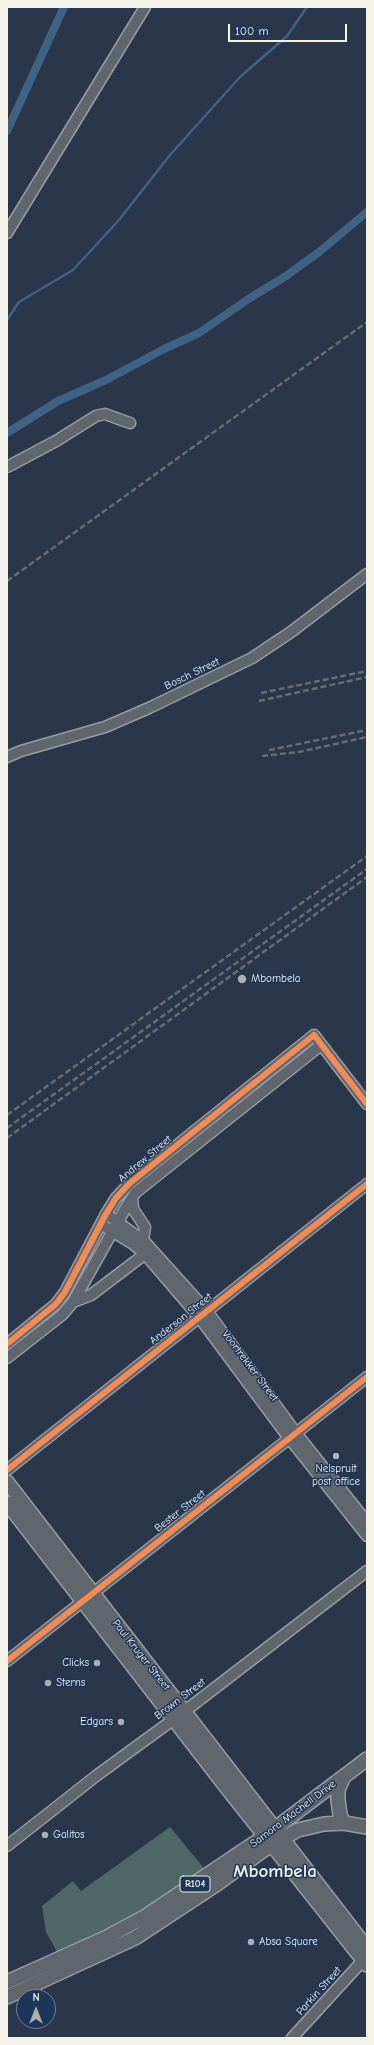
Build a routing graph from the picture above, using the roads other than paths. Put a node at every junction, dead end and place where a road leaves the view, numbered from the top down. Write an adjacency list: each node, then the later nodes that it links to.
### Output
1 (146, 7): 2 (street)
2 (7, 233)
3 (130, 423): 4 (street)
4 (7, 467)
5 (367, 574): 6 (street, Bosch Street)
6 (7, 757)
7 (320, 1045): 8 (street); 10 (street, Andrew Street); 11 (street, Andrew Street)
8 (367, 1104)
9 (367, 1184): 17 (street, Anderson Street)
10 (132, 1198): 13 (street, Andrew Street); 14 (street)
11 (106, 1214): 12 (street, Andrew Street); 13 (street, Voortrekker Street)
12 (101, 1224): 13 (street, Voortrekker Street); 18 (street, Andrew Street)
13 (116, 1227): 14 (street, Voortrekker Street); 15 (street, Voortrekker Street); 16 (street, Andrew Street)
14 (143, 1240): 17 (street, Voortrekker Street)
15 (144, 1254): 16 (street); 17 (street, Voortrekker Street)
16 (73, 1302): 19 (street, Andrew Street)
17 (203, 1314): 21 (street, Voortrekker Street); 22 (street, Anderson Street)
18 (7, 1344)
19 (7, 1358)
20 (367, 1377): 21 (street, Bester Street)
21 (293, 1435): 25 (street, Voortrekker Street); 26 (street, Voortrekker Street); 28 (street, Bester Street)
22 (7, 1470)
23 (7, 1482): 28 (main road, Paul Kruger Street)
24 (7, 1503): 28 (main road, Paul Kruger Street)
25 (367, 1522)
26 (367, 1536)
27 (367, 1571): 30 (street, Brown Street)
28 (88, 1596): 29 (street, Bester Street); 30 (main road, Paul Kruger Street); 31 (main road, Paul Kruger Street)
29 (7, 1662)
30 (185, 1711): 31 (street, Brown Street); 36 (main road, Paul Kruger Street)
31 (174, 1719): 36 (main road, Paul Kruger Street); 37 (street, Brown Street)
32 (367, 1758): 33 (main road, Samora Machell Drive / R104)
33 (344, 1776): 34 (main road); 36 (main road, Samora Machell Drive / R104)
34 (344, 1823): 35 (main road, R104); 36 (main road, R104)
35 (367, 1827)
36 (274, 1837): 38 (main road); 39 (main road, Samora Machell Drive / R104); 40 (main road, Samora Machell Drive / R104)
37 (7, 1846)
38 (366, 1957): 41 (street, Parkin Street)
39 (7, 1982)
40 (7, 1997)
41 (292, 2038)

